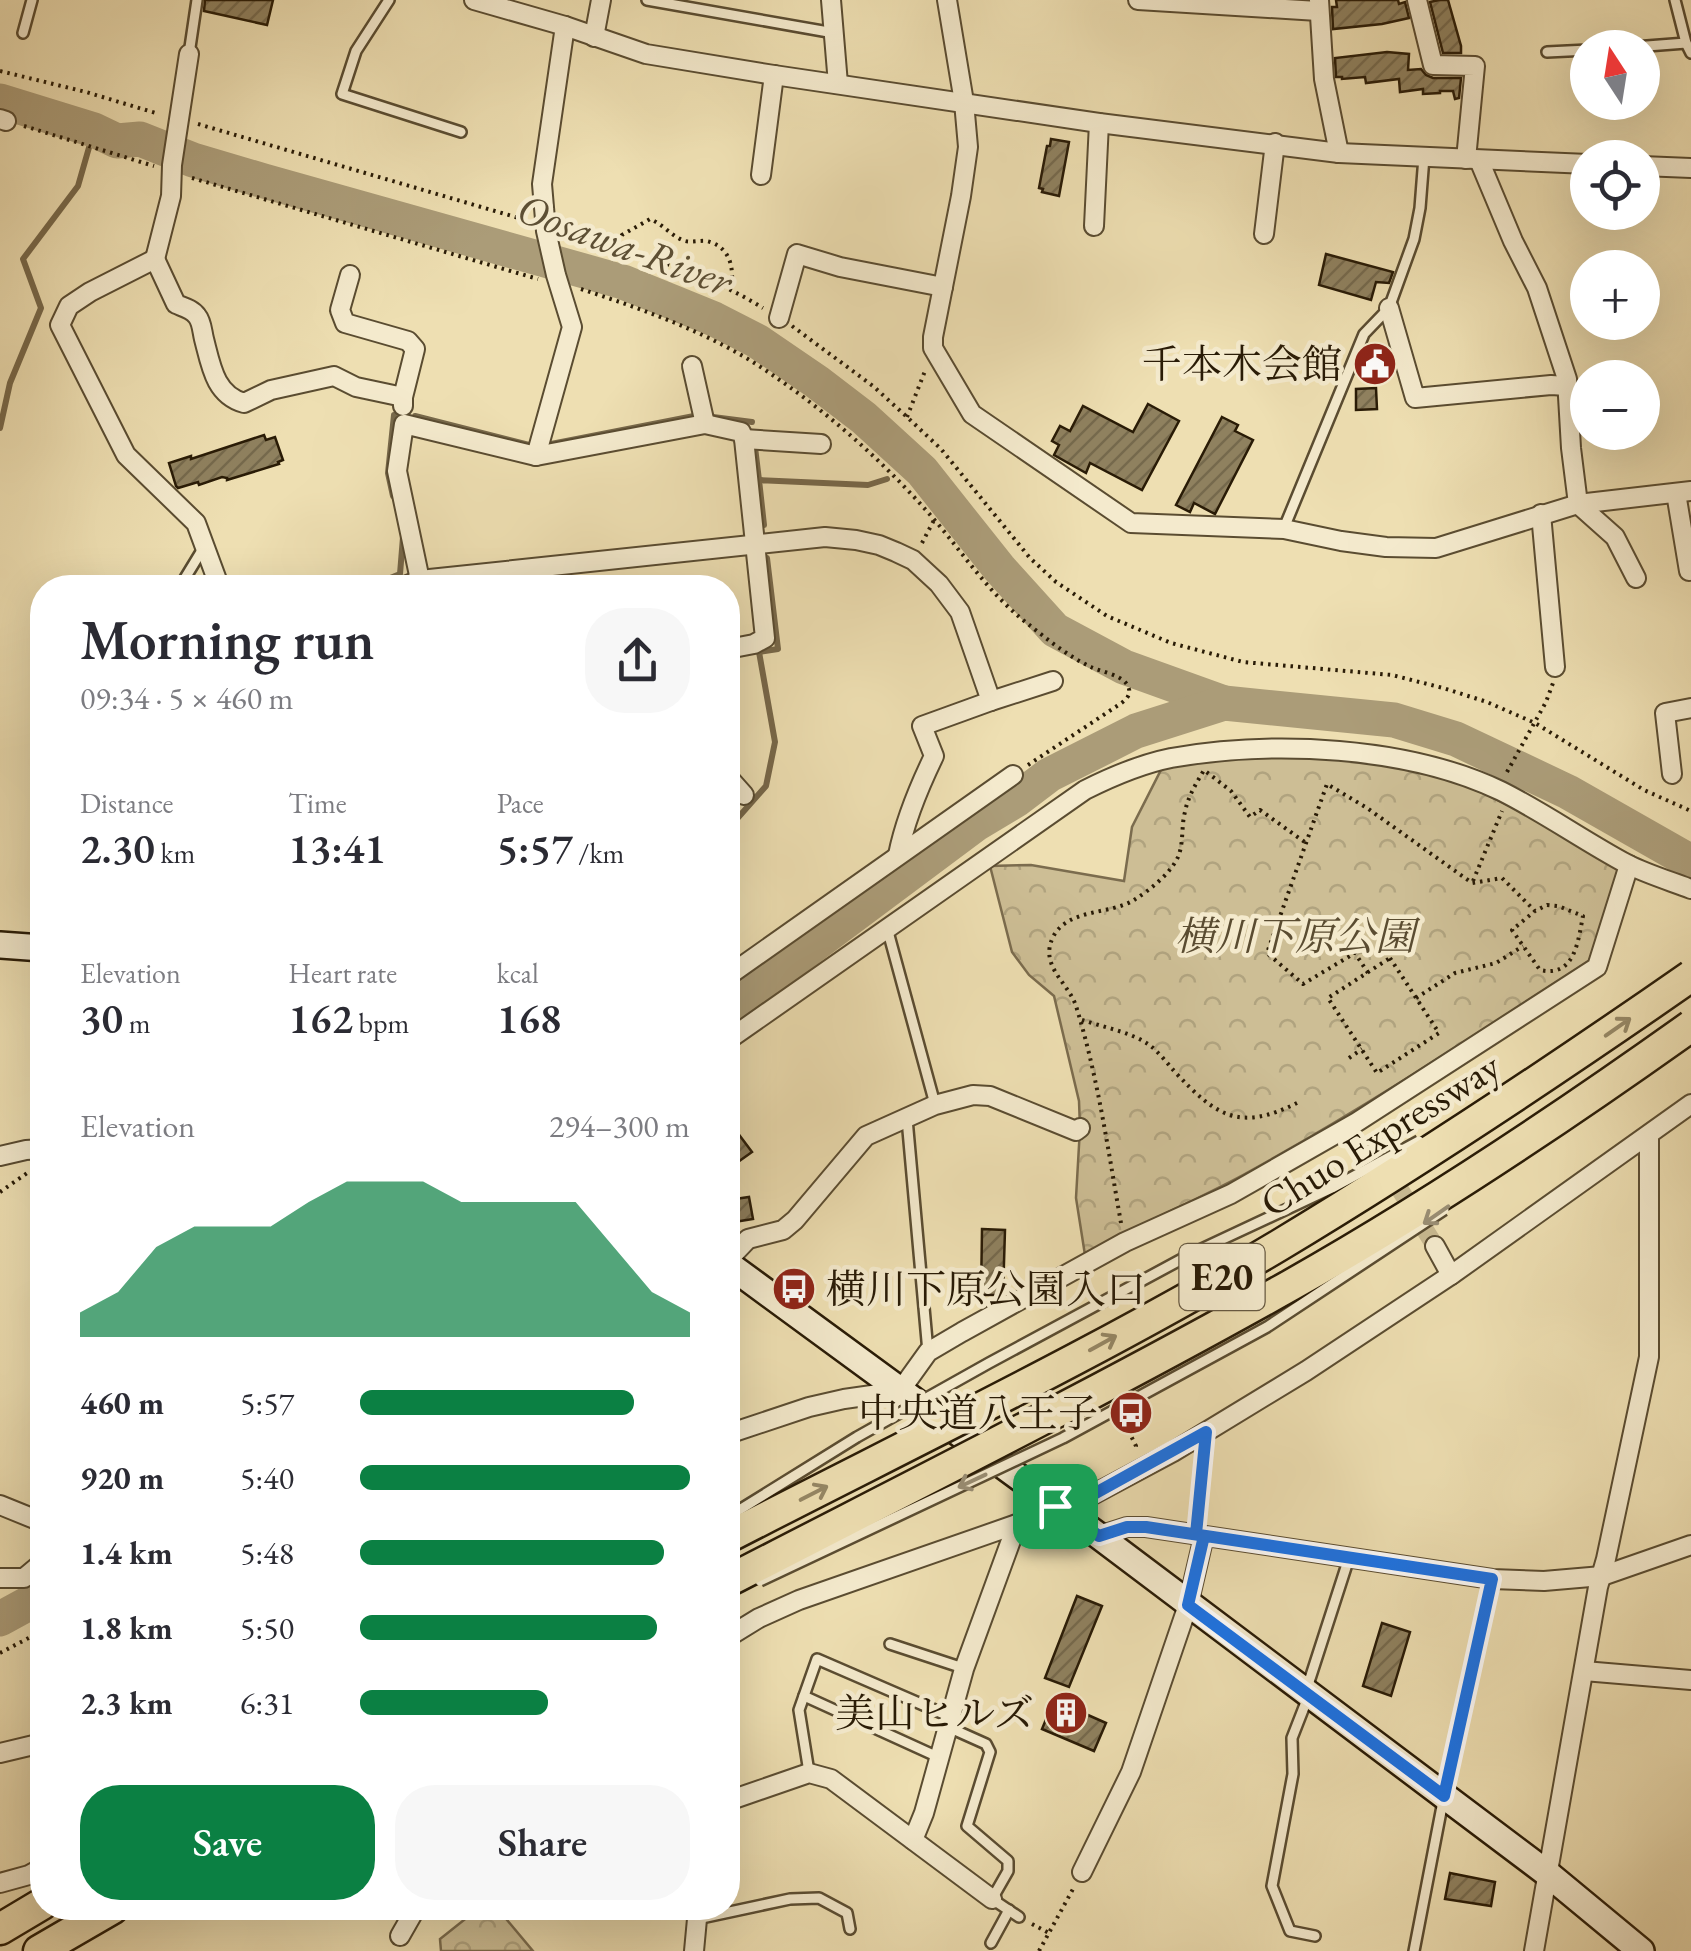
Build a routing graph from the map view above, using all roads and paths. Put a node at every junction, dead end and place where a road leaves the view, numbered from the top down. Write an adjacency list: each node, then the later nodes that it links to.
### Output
1 (32, 0): 14 (lane)
2 (197, 0): 21 (lane)
3 (389, 0): 29 (lane)
4 (474, 0): 13 (street)
5 (601, 0): 16 (street)
6 (648, 0): 15 (lane)
7 (831, 0): 15 (street)
8 (947, 0): 25 (street)
9 (1138, 0): 12 (street)
10 (1418, 0): 34 (street)
11 (1675, 0): 18 (lane)
12 (1319, 5): 32 (street)
13 (565, 26): 16 (street); 40 (street)
14 (22, 33)
15 (834, 33): 24 (street)
16 (594, 37): 23 (street)
17 (1660, 48): 18 (lane)
18 (1688, 48)
19 (1570, 51): 20 (lane)
20 (1547, 52)
21 (189, 54): 27 (street)
22 (0, 71): 27 (path)
23 (774, 75): 24 (street); 38 (street)
24 (838, 84): 25 (street)
25 (964, 102): 28 (street); 45 (street)
26 (3, 120): 31 (path)
27 (178, 122): 40 (path); 43 (street)
28 (1100, 123): 30 (street); 39 (street)
29 (462, 132)
30 (1275, 143): 32 (street); 41 (street)
31 (102, 150)
32 (1339, 152): 33 (street)
33 (1424, 157): 34 (street); 47 (lane)
34 (1473, 159): 35 (street); 51 (street)
35 (1570, 163)
36 (1660, 167): 37 (street)
37 (1691, 168)
38 (761, 175)
39 (1094, 226)
40 (546, 228): 42 (path); 58 (street)
41 (1264, 234)
42 (615, 248): 46 (path); 46 (path)
43 (155, 259): 52 (street); 65 (street)
44 (350, 276): 52 (street)
45 (942, 287): 48 (street); 49 (street)
46 (732, 290): 48 (path)
47 (1389, 308): 51 (street); 63 (lane)
48 (779, 318): 53 (path)
49 (933, 348): 53 (path); 63 (street)
50 (692, 366): 55 (street)
51 (1568, 386): 60 (street)
52 (403, 397): 54 (street)
53 (907, 417): 78 (path)
54 (404, 424): 58 (street); 70 (street)
55 (704, 424): 56 (street); 58 (street)
56 (744, 439): 57 (street); 64 (street)
57 (820, 444)
58 (536, 456)
59 (1684, 492): 60 (street); 67 (street)
60 (1578, 504): 61 (street); 72 (street)
61 (1541, 514): 63 (street); 74 (street)
62 (934, 520): 66 (path)
63 (1284, 529)
64 (755, 543): 66 (street); 71 (street); 73 (street)
65 (204, 546): 68 (lane); 69 (street)
66 (913, 560): 76 (street)
67 (1689, 570)
68 (187, 575)
69 (215, 575)
70 (419, 575)
71 (465, 575)
72 (1636, 578)
73 (740, 646)
74 (1554, 667): 78 (path)
75 (1053, 680): 76 (street)
76 (992, 701): 92 (street)
77 (1691, 708): 82 (street)
78 (1535, 722): 84 (path); 89 (path)
79 (1210, 760): 81 (path)
80 (1224, 768): 81 (path)
81 (1204, 770): 91 (path); 105 (path)
82 (1672, 774)
83 (1013, 775): 92 (street)
84 (1502, 780)
85 (740, 791): 86 (street)
86 (744, 795)
87 (1505, 802): 88 (path)
88 (1502, 809): 90 (path); 94 (path)
89 (1691, 811)
90 (1514, 815)
91 (1306, 843): 94 (path); 102 (path)
92 (898, 855): 101 (street)
93 (1629, 865): 95 (street); 97 (street); 126 (street)
94 (1472, 884): 96 (path)
95 (1691, 890)
96 (1535, 911): 99 (path); 99 (path)
97 (887, 928): 107 (street); 114 (lane)
98 (0, 944): 100 (street)
99 (1523, 946): 104 (path)
100 (30, 947)
101 (740, 967)
102 (1368, 973): 104 (path); 108 (path)
103 (1691, 976): 110 (highway, Chuo Expressway / E20, one-way to 103, bridge)
104 (1416, 998): 108 (path)
105 (1080, 1020): 112 (path); 126 (path)
106 (1691, 1026): 111 (highway, Chuo Expressway / E20, bridge)
107 (740, 1032)
108 (1362, 1049): 109 (path)
109 (1348, 1058)
110 (1572, 1059): 116 (lane, bridge); 142 (highway, Chuo Expressway / E20, one-way to 110, bridge)
111 (1626, 1072): 123 (lane, bridge); 151 (highway, Chuo Expressway / E20, bridge)
112 (1297, 1102)
113 (1691, 1104): 119 (street)
114 (935, 1105): 115 (street); 117 (street)
115 (907, 1116): 128 (street); 131 (lane)
116 (1452, 1124)
117 (1080, 1128)
118 (1435, 1133): 139 (lane, bridge)
119 (1648, 1136): 130 (street); 148 (street)
120 (30, 1150): 121 (street)
121 (0, 1156)
122 (30, 1170): 124 (path)
123 (1471, 1190)
124 (0, 1191)
125 (1455, 1202): 152 (lane, one-way to 152, bridge)
126 (1125, 1242): 131 (street)
127 (1435, 1246): 130 (street)
128 (740, 1249)
129 (740, 1271): 132 (street)
130 (1451, 1275): 135 (street)
131 (928, 1352): 132 (street)
132 (900, 1391): 134 (street); 138 (street)
133 (1125, 1424): 136 (path)
134 (740, 1430)
135 (1206, 1432): 136 (street); 143 (lane)
136 (1129, 1476): 138 (street)
137 (0, 1505): 140 (street)
138 (1055, 1506): 141 (street); 144 (street)
139 (740, 1509)
140 (30, 1517)
141 (1017, 1524): 154 (street); 158 (street)
142 (740, 1531)
143 (1200, 1535): 144 (street); 146 (street); 153 (street)
144 (1099, 1536): 153 (street)
145 (1691, 1545): 148 (street)
146 (1350, 1558): 150 (street); 161 (lane)
147 (30, 1573): 149 (street)
148 (1602, 1576): 150 (street); 159 (street)
149 (0, 1578)
150 (1492, 1579): 168 (lane)
151 (740, 1581)
152 (740, 1582)
153 (1188, 1605): 161 (street); 171 (street)
154 (740, 1631)
155 (30, 1637): 157 (path)
156 (890, 1644): 158 (lane)
157 (0, 1653)
158 (964, 1669): 163 (street)
159 (1584, 1670): 160 (street); 173 (street)
160 (1691, 1680)
161 (1307, 1694): 168 (street); 187 (lane)
162 (804, 1696): 163 (lane); 166 (lane); 167 (lane)
163 (950, 1722): 166 (street); 175 (lane)
164 (30, 1746): 165 (street)
165 (0, 1753)
166 (940, 1758): 170 (street)
167 (809, 1774): 169 (street); 170 (street)
168 (1444, 1796): 173 (street); 192 (lane)
169 (740, 1797)
170 (912, 1840): 175 (street)
171 (1082, 1872): 185 (path)
172 (30, 1874): 174 (street)
173 (1548, 1874): 193 (street); 194 (street)
174 (0, 1883)
175 (992, 1899): 177 (lane)
176 (740, 1907): 184 (lane)
177 (1009, 1910): 179 (lane); 188 (lane)
178 (30, 1911): 183 (highway)
179 (1019, 1916): 185 (path)
180 (92, 1920): 189 (highway)
181 (409, 1920): 186 (street)
182 (696, 1920): 190 (street)
183 (0, 1929)
184 (850, 1929)
185 (1049, 1933): 191 (path)
186 (400, 1936)
187 (1315, 1936)
188 (991, 1943)
189 (39, 1951)
190 (694, 1951)
191 (1039, 1951)
192 (1414, 1951)
193 (1534, 1951)
194 (1640, 1951)

